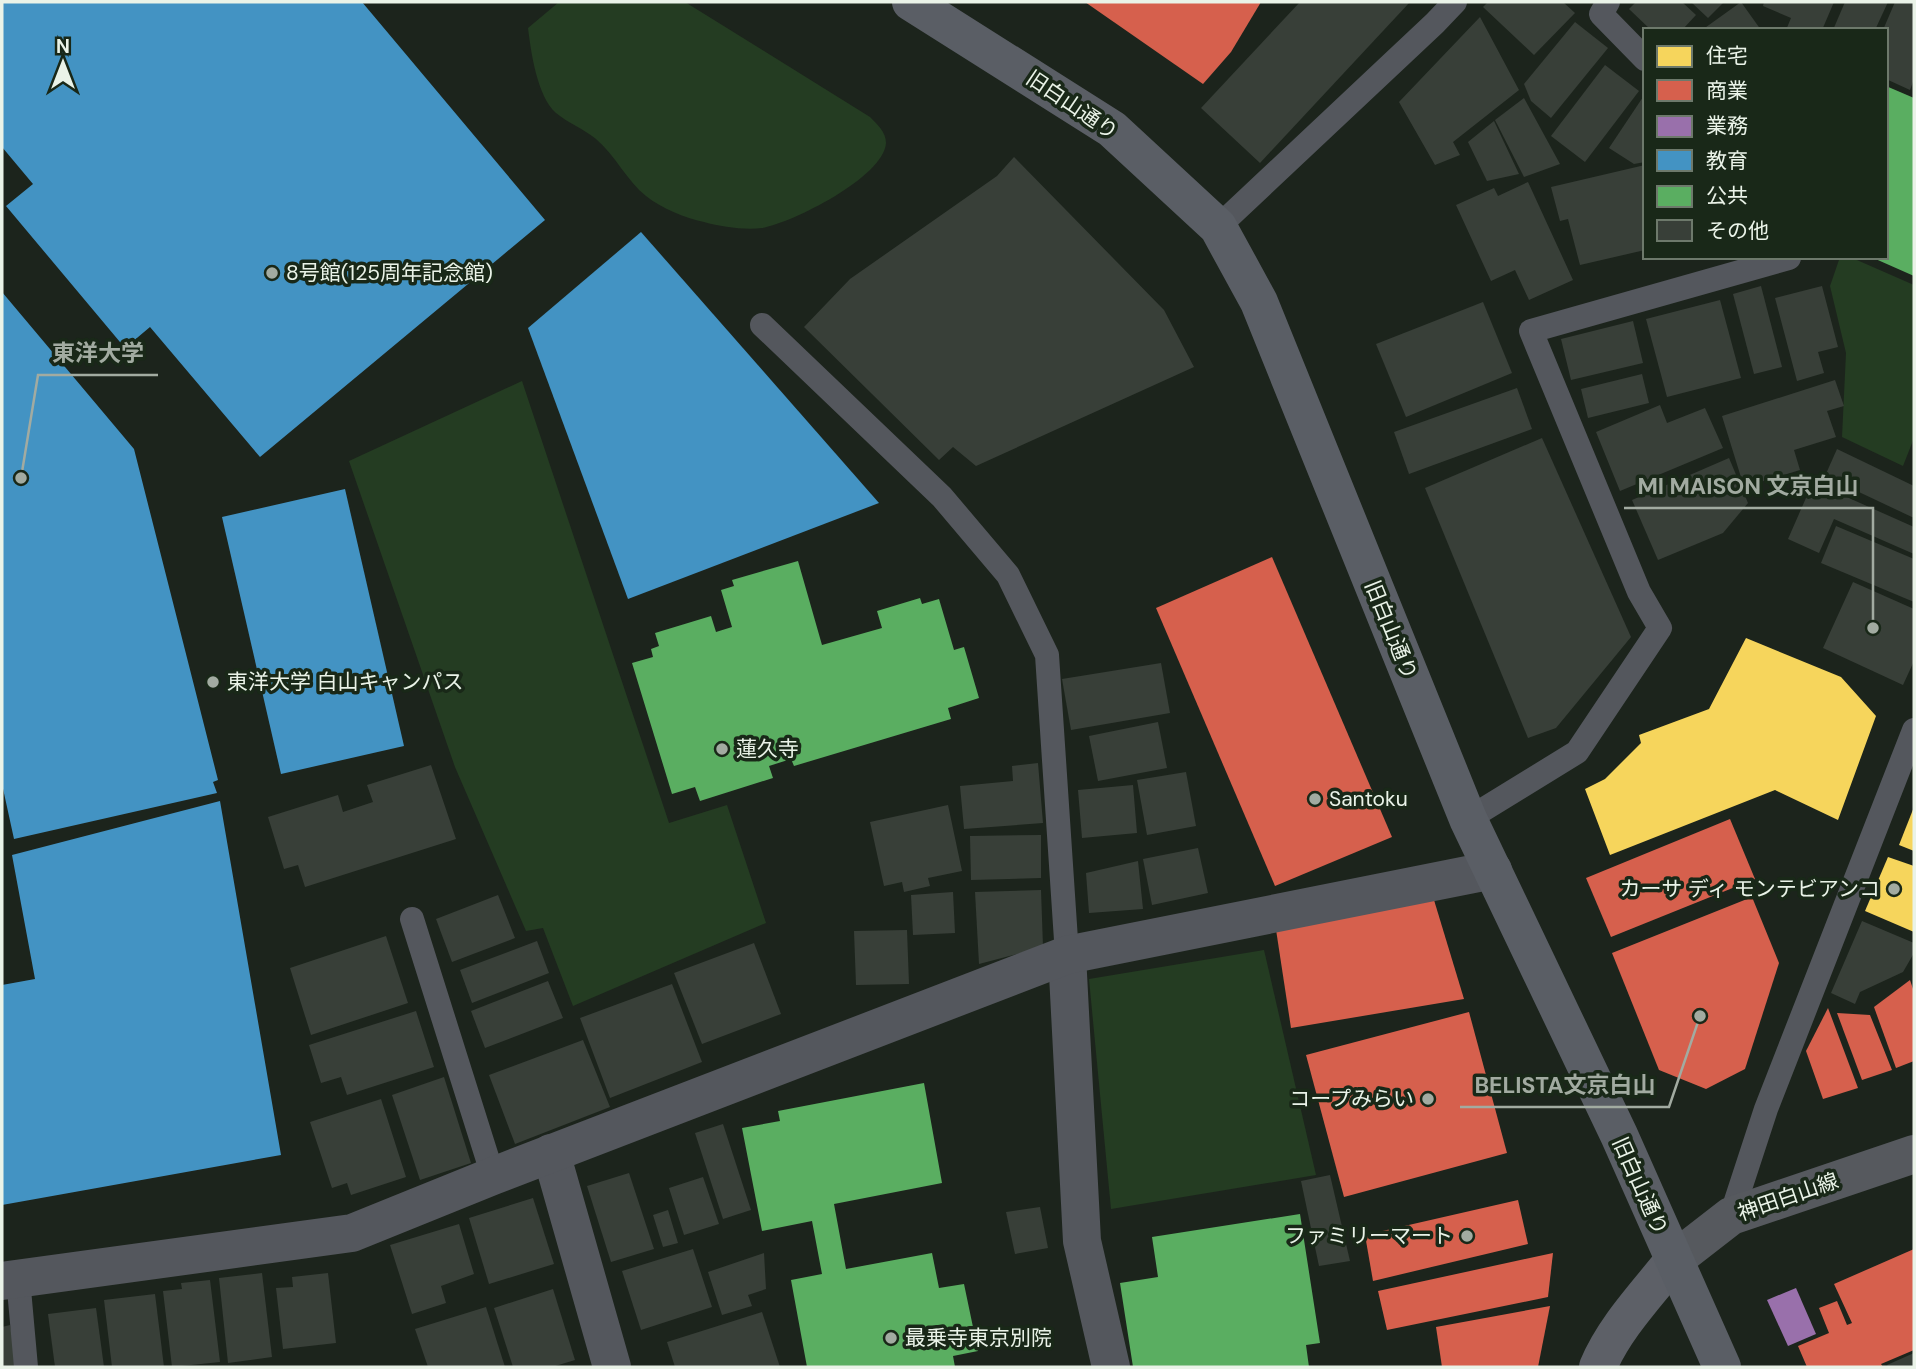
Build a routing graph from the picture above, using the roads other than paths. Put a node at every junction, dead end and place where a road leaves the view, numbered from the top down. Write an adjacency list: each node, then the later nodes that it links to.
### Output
1 (911, 2): 5 (highway, 旧白山通り)
2 (1455, 2): 5 (lane)
3 (1608, 2): 4 (lane)
4 (1643, 57)
5 (1218, 227): 9 (highway, 旧白山通り)
6 (1785, 259): 9 (lane)
7 (762, 325): 12 (lane)
8 (1914, 730): 16 (lane)
9 (1468, 819): 10 (highway, 旧白山通り)
10 (1493, 870): 12 (street); 17 (highway, 旧白山通り)
11 (412, 919): 15 (lane)
12 (1067, 955): 13 (street); 21 (street)
13 (551, 1153): 15 (street); 20 (street)
14 (1914, 1154): 16 (main road, 神田白山線)
15 (493, 1176): 18 (street)
16 (1731, 1216): 17 (main road, 神田白山線)
17 (1673, 1261): 22 (main road, 旧白山通り); 23 (highway)
18 (10, 1279): 19 (lane)
19 (26, 1367)
20 (612, 1367)
21 (1111, 1367)
22 (1598, 1367)
23 (1722, 1367)

